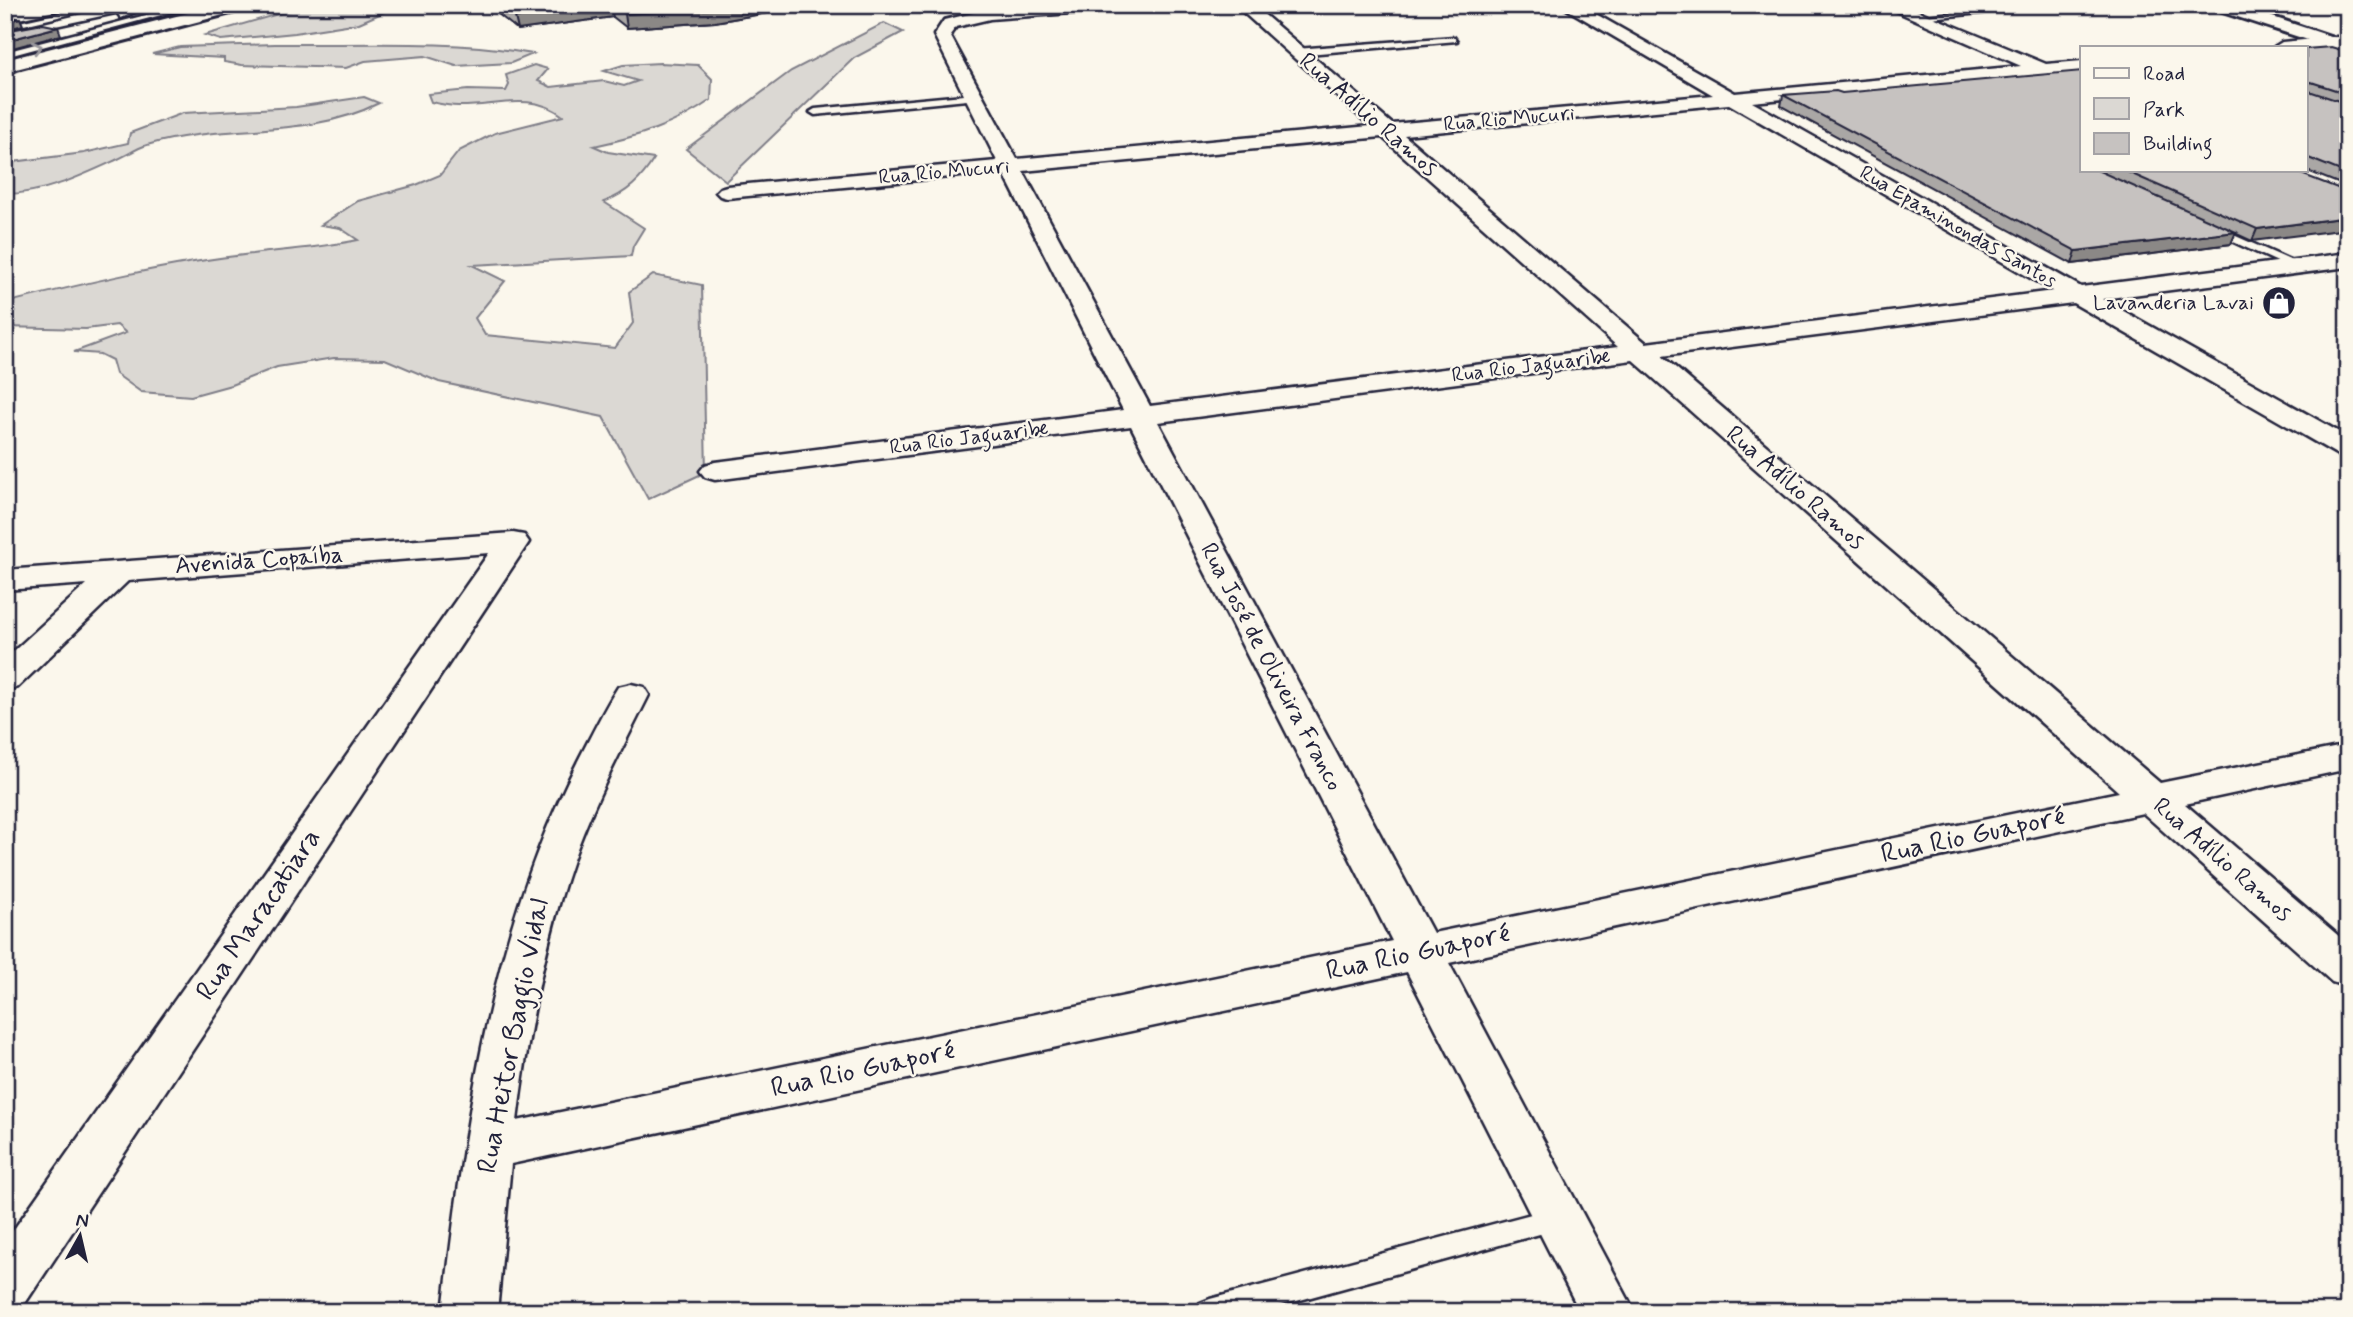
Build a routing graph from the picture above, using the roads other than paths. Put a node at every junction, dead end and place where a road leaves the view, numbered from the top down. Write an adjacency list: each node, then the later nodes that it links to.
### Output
1 (12, 5): 14 (main road)
2 (58, 5): 18 (main road)
3 (93, 5): 19 (lane)
4 (146, 5): 20 (lane); 22 (lane)
5 (155, 5): 16 (lane)
6 (194, 5): 16 (lane)
7 (240, 5): 27 (main road)
8 (1112, 5): 15 (street)
9 (1243, 5): 25 (street, Rua Adílio Ramos)
10 (1568, 5): 32 (street, Rua Epaminondas Santos)
11 (1891, 5): 17 (street)
12 (2058, 5): 17 (lane)
13 (2219, 5): 23 (main road)
14 (5, 7)
15 (1048, 8): 31 (street, Rua José de Oliveira Franco)
16 (156, 17): 26 (lane, one-way to 16)
17 (1919, 17): 29 (street)
18 (5, 18)
19 (5, 26)
20 (5, 35)
21 (1454, 39): 25 (lane)
22 (5, 44)
23 (2342, 44): 24 (street)
24 (2301, 46)
25 (1296, 52): 34 (street, Rua Adílio Ramos)
26 (5, 55)
27 (5, 66)
28 (2080, 66): 29 (street, Rua Rio Mucuri)
29 (2043, 69): 30 (street); 32 (street, Rua Rio Mucuri)
30 (2080, 85)
31 (974, 97): 33 (lane); 35 (street, Rua José de Oliveira Franco)
32 (1732, 99): 34 (street, Rua Rio Mucuri); 40 (street, Rua Epaminondas Santos)
33 (815, 112)
34 (1386, 131): 35 (street, Rua Rio Mucuri); 41 (street, Rua Adílio Ramos)
35 (1009, 166): 36 (street, Rua Rio Mucuri); 42 (street, Rua José de Oliveira Franco)
36 (727, 192)
37 (2199, 223): 39 (lane)
38 (2348, 260): 39 (street, Rua Rio Jaguaribe)
39 (2298, 267): 40 (street, Rua Rio Jaguaribe)
40 (2078, 295): 41 (street, Rua Rio Jaguaribe); 43 (street, Rua Epaminondas Santos)
41 (1640, 352): 42 (street, Rua Rio Jaguaribe); 51 (street, Rua Adílio Ramos)
42 (1140, 416): 44 (street, Rua Rio Jaguaribe); 52 (street, Rua José de Oliveira Franco)
43 (2348, 449)
44 (715, 471)
45 (513, 542): 46 (street, Avenida Copaíba); 56 (street, Rua Maracatiara)
46 (118, 572): 47 (street, Avenida Copaíba); 48 (street)
47 (5, 580)
48 (5, 680)
49 (631, 695): 54 (street, Rua Heitor Baggio Vidal)
50 (2348, 757): 51 (street, Rua Rio Guaporé)
51 (2152, 799): 52 (street, Rua Rio Guaporé); 53 (street, Rua Adílio Ramos)
52 (1421, 953): 54 (street, Rua Rio Guaporé); 55 (street, Rua José de Oliveira Franco)
53 (2348, 970)
54 (488, 1148): 57 (street, Rua Heitor Baggio Vidal)
55 (1559, 1217): 58 (lane); 59 (street, Rua José de Oliveira Franco)
56 (5, 1287)
57 (470, 1312)
58 (1210, 1312)
59 (1608, 1312)

